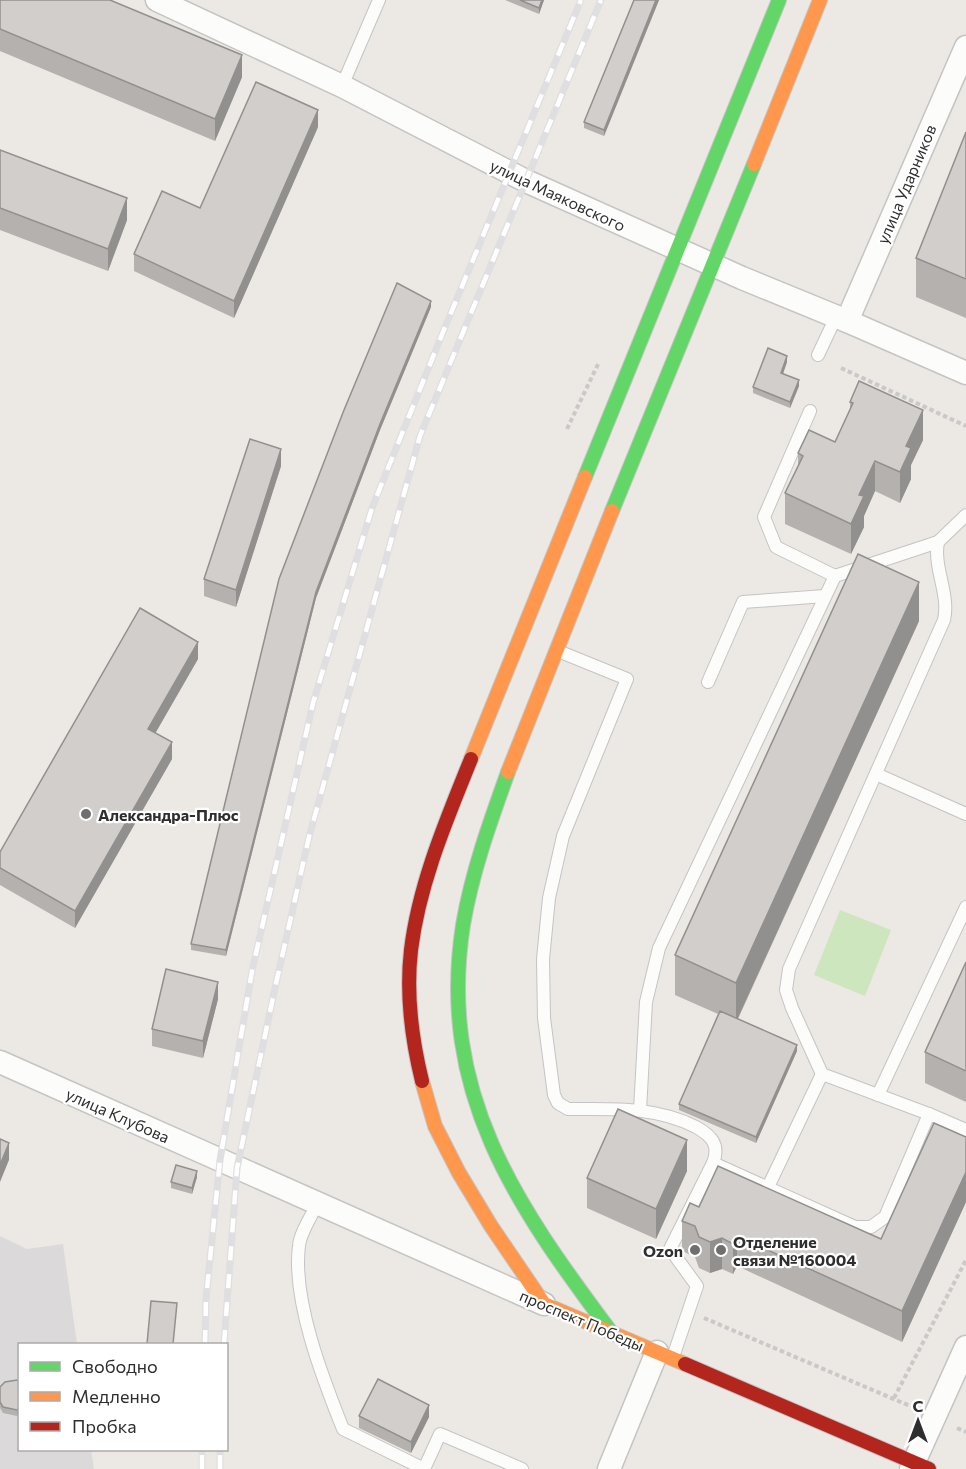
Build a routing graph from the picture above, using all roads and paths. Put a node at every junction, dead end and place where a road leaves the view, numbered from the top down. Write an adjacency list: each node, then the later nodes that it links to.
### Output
1 (158, 0): 6 (street, улица Маяковского)
2 (379, 0): 6 (lane)
3 (779, 0): 7 (main road)
4 (820, 0): 8 (main road)
5 (966, 47): 9 (street, улица Ударников)
6 (342, 86): 7 (street, улица Маяковского)
7 (679, 250): 8 (street, улица Маяковского); 35 (main road)
8 (713, 265): 9 (street, улица Маяковского); 19 (main road)
9 (842, 319): 10 (lane); 12 (street, улица Маяковского)
10 (818, 355)
11 (841, 369): 14 (path)
12 (966, 373)
13 (810, 411): 17 (lane)
14 (966, 426)
15 (966, 515): 16 (lane)
16 (938, 542): 17 (lane); 21 (lane)
17 (835, 576): 18 (lane)
18 (825, 596): 20 (lane); 27 (lane)
19 (556, 650): 27 (lane); 37 (main road)
20 (708, 682)
21 (876, 774): 22 (lane); 25 (lane)
22 (966, 814)
23 (966, 907): 26 (lane)
24 (0, 1062): 31 (street, улица Клубова)
25 (822, 1074): 26 (lane); 32 (lane)
26 (878, 1095): 28 (lane)
27 (640, 1110): 30 (lane)
28 (929, 1114): 29 (lane); 32 (lane)
29 (966, 1131)
30 (713, 1163): 32 (lane); 36 (lane)
31 (237, 1168): 33 (street, проспект Победы)
32 (768, 1186)
33 (317, 1204): 35 (street, проспект Победы); 45 (lane)
34 (966, 1260): 40 (path)
35 (544, 1304): 37 (main road, проспект Победы)
36 (688, 1311): 39 (lane); 40 (path)
37 (611, 1332): 39 (main road, проспект Победы)
38 (966, 1347): 44 (street)
39 (665, 1355): 44 (main road, проспект Победы); 47 (street)
40 (894, 1398): 41 (path)
41 (910, 1406)
42 (957, 1428): 43 (path)
43 (966, 1432)
44 (918, 1467)
45 (424, 1469): 46 (lane)
46 (522, 1469)
47 (609, 1469)

